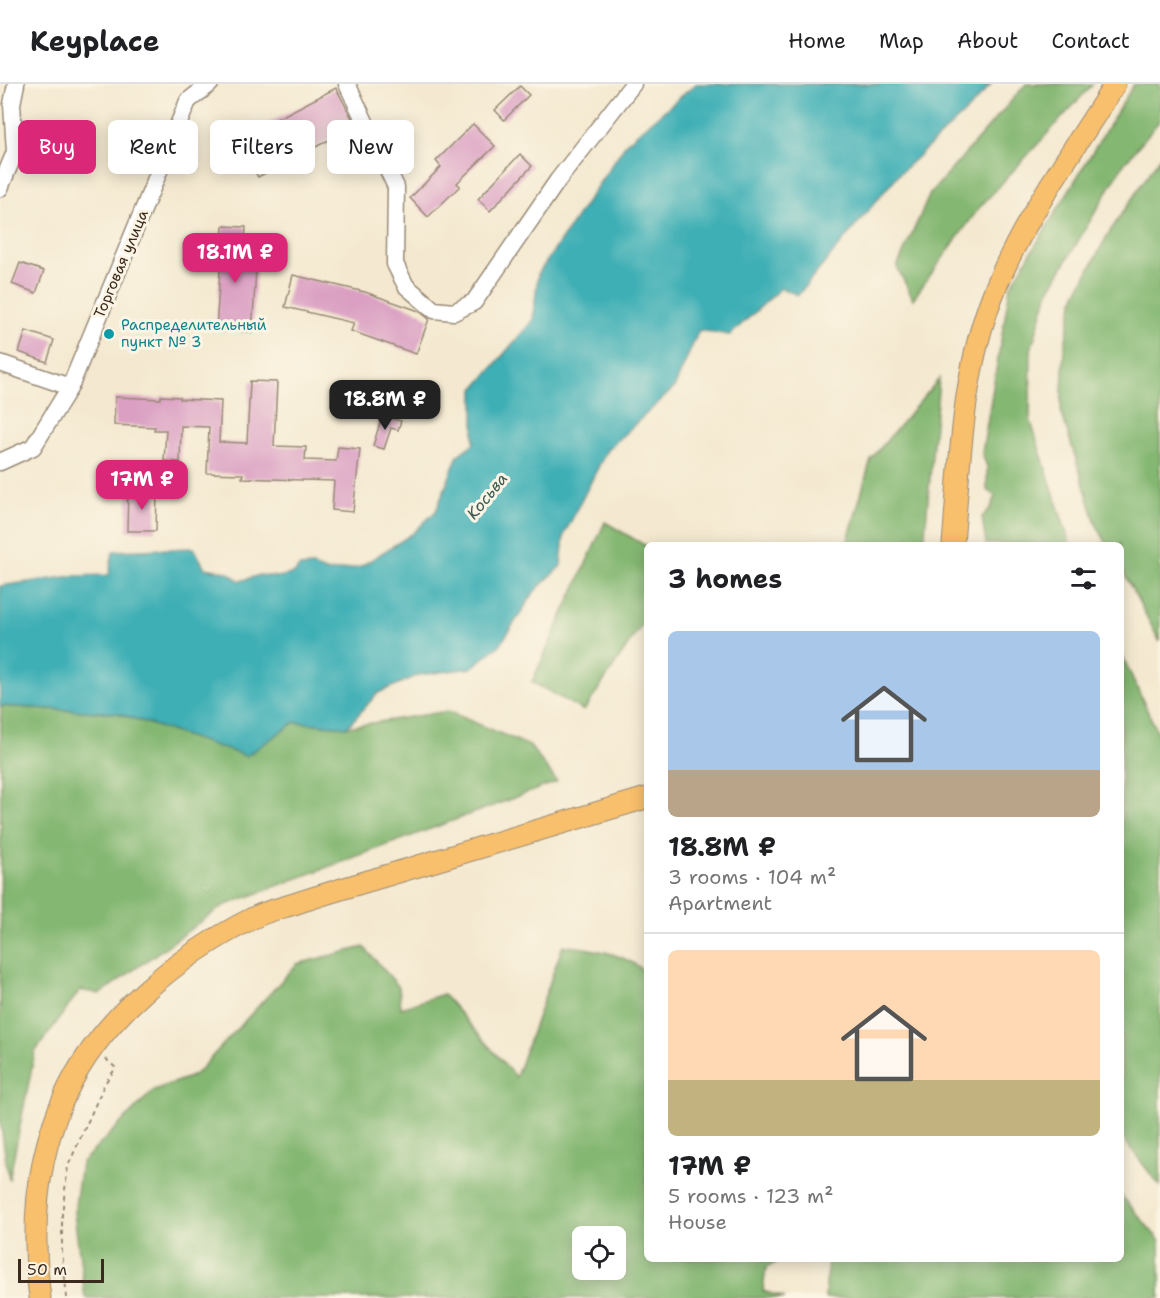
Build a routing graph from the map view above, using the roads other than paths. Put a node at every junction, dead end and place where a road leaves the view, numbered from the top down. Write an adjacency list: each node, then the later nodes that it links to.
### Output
1 (16, 84): 6 (street)
2 (210, 84): 8 (street, Торговая улица)
3 (347, 84): 4 (street)
4 (633, 84)
5 (1115, 84): 10 (main road)
6 (0, 188)
7 (0, 363): 8 (street)
8 (70, 387): 9 (street, Торговая улица)
9 (0, 462)
10 (953, 542)
11 (644, 799): 12 (main road)
12 (40, 1298)

